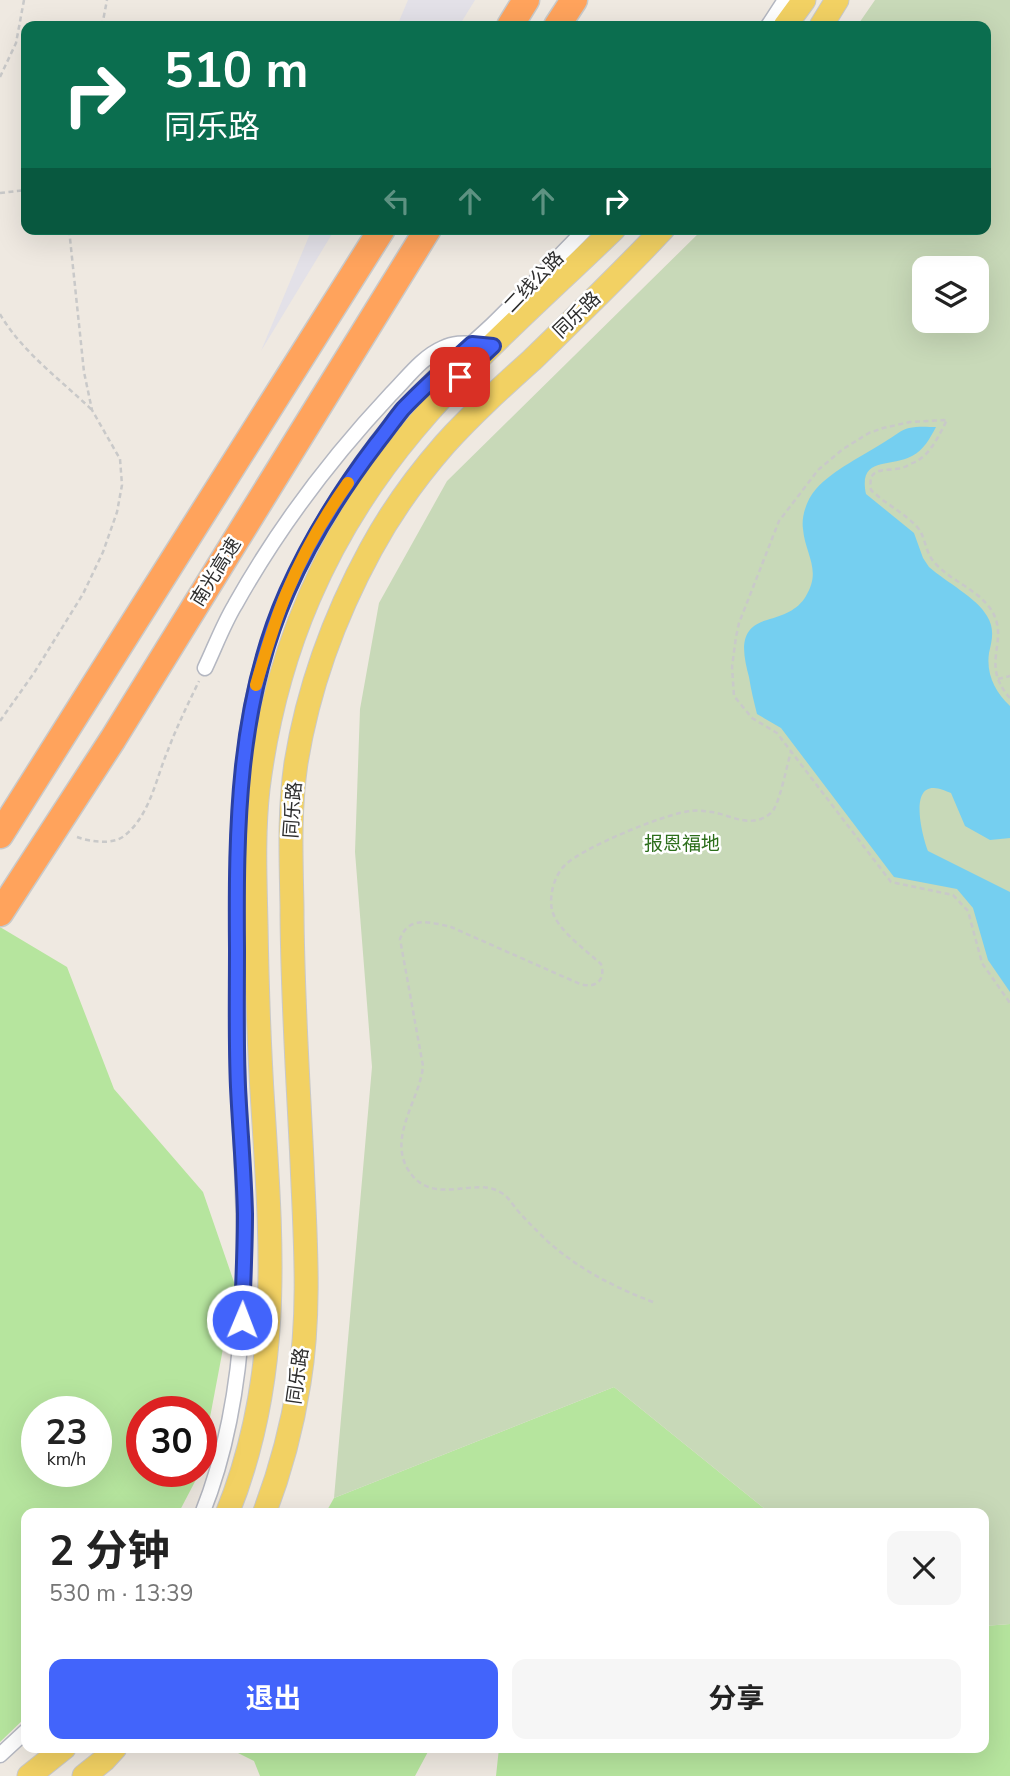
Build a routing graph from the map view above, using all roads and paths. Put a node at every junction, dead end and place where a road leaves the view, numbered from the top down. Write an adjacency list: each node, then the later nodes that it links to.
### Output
1 (24, 0): 14 (path)
2 (107, 0): 8 (path)
3 (526, 0): 9 (highway)
4 (574, 0): 10 (highway)
5 (786, 0): 11 (street)
6 (804, 0): 12 (main road)
7 (837, 0): 13 (main road)
8 (103, 21)
9 (513, 21)
10 (560, 21)
11 (771, 21)
12 (789, 21)
13 (824, 21)
14 (0, 77)
15 (21, 191): 16 (path)
16 (0, 193)
17 (70, 235): 25 (path)
18 (378, 235): 32 (highway)
19 (424, 235): 34 (highway, 南光高速)
20 (580, 235): 24 (street, 二线公路)
21 (607, 235): 24 (main road, 同乐路)
22 (657, 235): 39 (main road, 同乐路)
23 (0, 314): 25 (path)
24 (483, 345): 26 (street); 37 (street, 二线公路); 38 (main road, 同乐路)
25 (92, 410): 30 (path)
26 (205, 668): 33 (path)
27 (1010, 676): 28 (path)
28 (998, 680): 29 (path); 31 (path)
29 (1010, 698)
30 (0, 721)
31 (791, 751): 35 (path); 36 (path)
32 (0, 835)
33 (77, 837)
34 (0, 913)
35 (1010, 1003)
36 (653, 1302)
37 (204, 1508)
38 (229, 1508)
39 (266, 1508)
40 (21, 1736): 43 (street)
41 (58, 1753): 44 (main road)
42 (110, 1753): 45 (main road)
43 (0, 1755)
44 (30, 1776)
45 (85, 1776)

